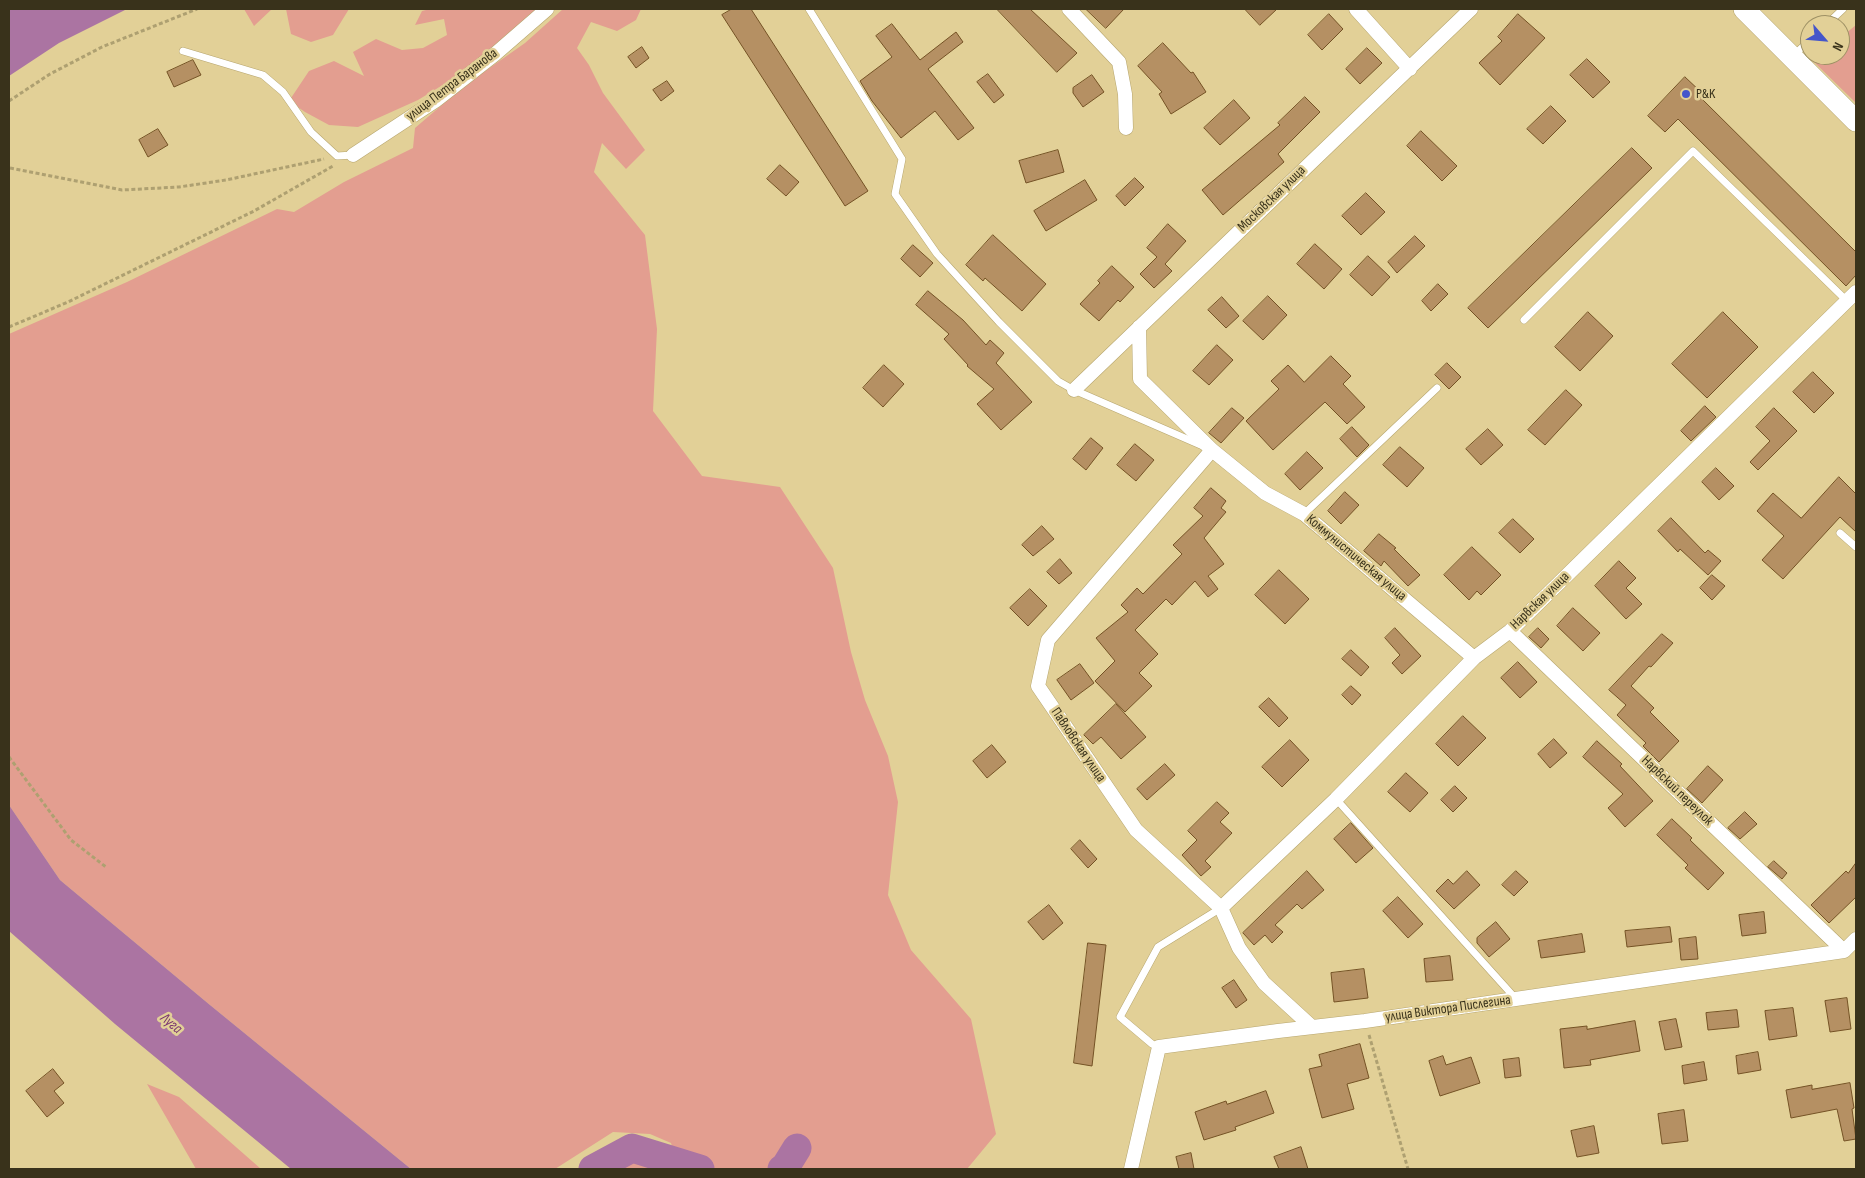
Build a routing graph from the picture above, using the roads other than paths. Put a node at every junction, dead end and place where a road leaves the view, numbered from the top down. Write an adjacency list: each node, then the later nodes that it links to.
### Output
1 (547, 9): 13 (street, улица Петра Баранова)
2 (809, 9): 18 (lane)
3 (1069, 9): 12 (street)
4 (1356, 9): 10 (street)
5 (1471, 9): 10 (street, Московская улица)
6 (1744, 9): 9 (main road)
7 (1800, 49): 9 (lane)
8 (183, 51): 13 (lane)
9 (1792, 57): 11 (main road)
10 (1410, 69): 16 (street, Московская улица)
11 (1856, 121)
12 (1126, 128)
13 (353, 155)
14 (1852, 297): 15 (lane); 23 (street, Нарвская улица)
15 (1524, 320)
16 (1139, 326): 18 (street, Московская улица); 19 (street, Коммунистическая улица)
17 (1436, 388): 20 (lane)
18 (1074, 390): 19 (lane)
19 (1212, 450): 20 (street, Коммунистическая улица); 26 (street, Павловская улица)
20 (1304, 514): 24 (street, Коммунистическая улица)
21 (1840, 533): 22 (lane)
22 (1856, 547)
23 (1510, 631): 24 (street, Нарвская улица); 28 (street, Нарвский переулок)
24 (1474, 658): 25 (street, Нарвская улица)
25 (1336, 798): 26 (street, Нарвская улица); 29 (lane)
26 (1222, 908): 30 (street, Павловская улица); 31 (lane)
27 (1856, 939): 28 (street)
28 (1844, 951): 29 (street, улица Виктора Пислегина)
29 (1516, 999): 30 (street, улица Виктора Пислегина)
30 (1312, 1027): 31 (street, улица Виктора Пислегина)
31 (1159, 1048): 32 (street)
32 (1131, 1169)

